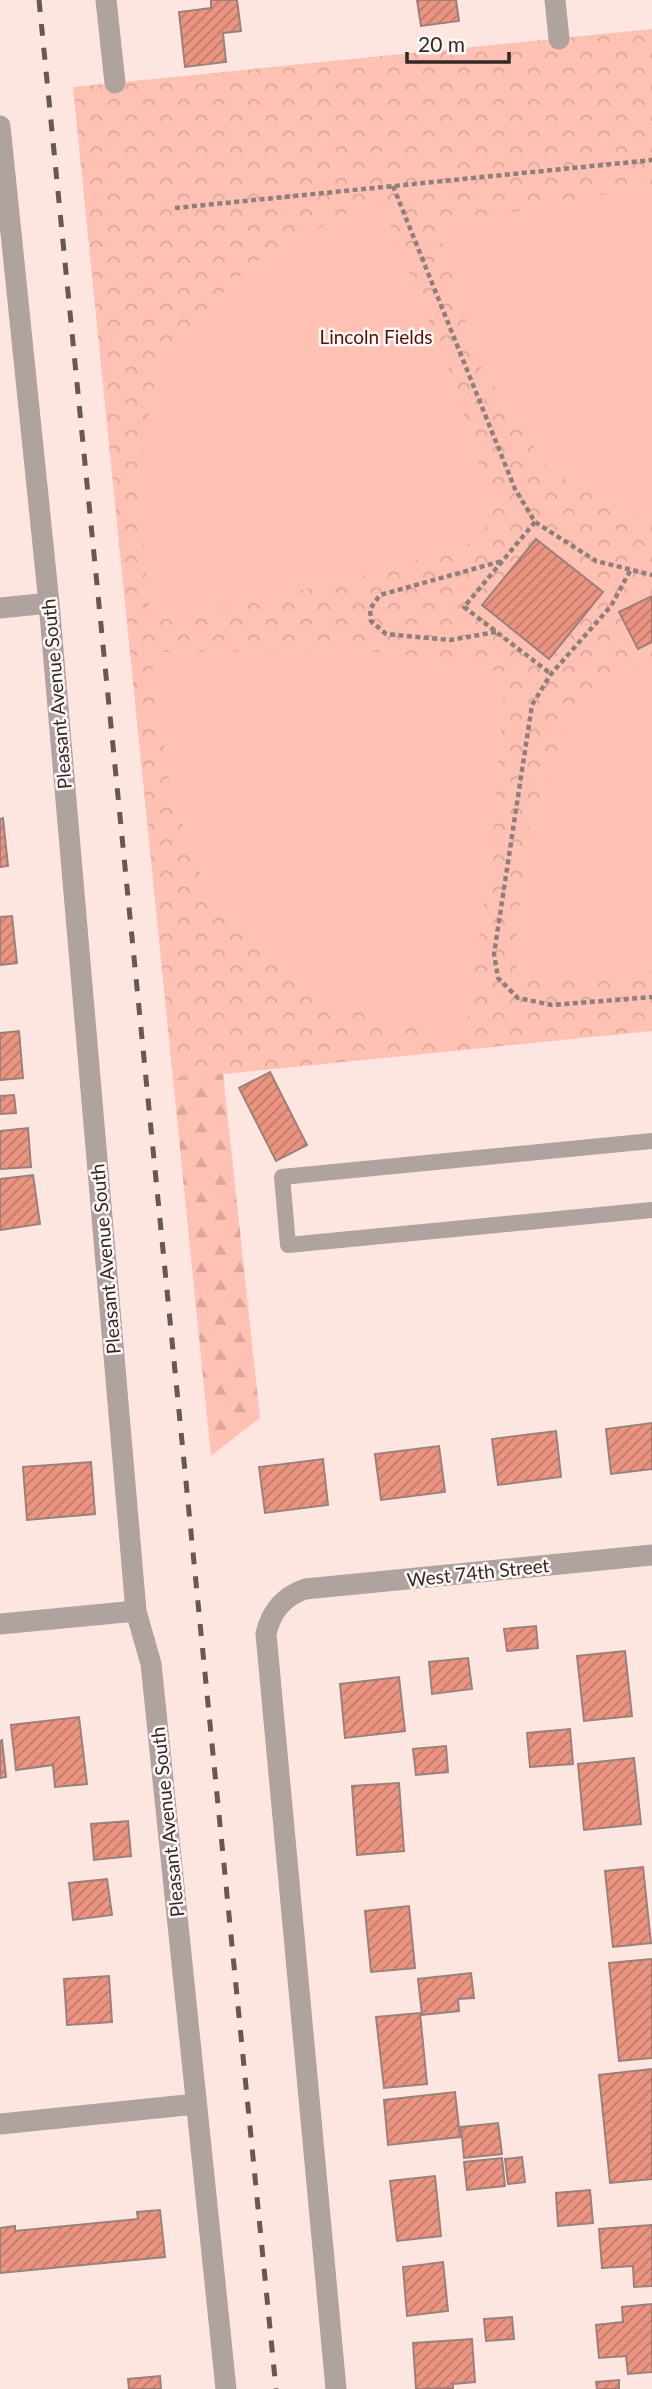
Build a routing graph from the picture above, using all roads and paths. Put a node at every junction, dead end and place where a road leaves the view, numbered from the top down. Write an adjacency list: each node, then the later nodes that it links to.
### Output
1 (106, 0): 4 (street)
2 (555, 0): 3 (street)
3 (559, 39)
4 (114, 83)
5 (0, 126): 13 (street, Pleasant Avenue South)
6 (652, 160): 7 (path)
7 (393, 186): 8 (path); 9 (path)
8 (175, 208)
9 (535, 522): 10 (path); 11 (path)
10 (502, 561): 15 (path); 15 (path)
11 (630, 571): 12 (path); 16 (path)
12 (652, 575)
13 (49, 603): 14 (street); 21 (street, Pleasant Avenue South)
14 (0, 608)
15 (496, 632): 16 (path)
16 (551, 674): 17 (path)
17 (652, 997)
18 (652, 1141): 19 (lane)
19 (652, 1210)
20 (652, 1555): 26 (street, West 74th Street)
21 (136, 1611): 22 (street); 23 (street, Pleasant Avenue South)
22 (0, 1624)
23 (196, 2104): 24 (street); 25 (street, Pleasant Avenue South)
24 (0, 2124)
25 (226, 2389)
26 (336, 2389)

